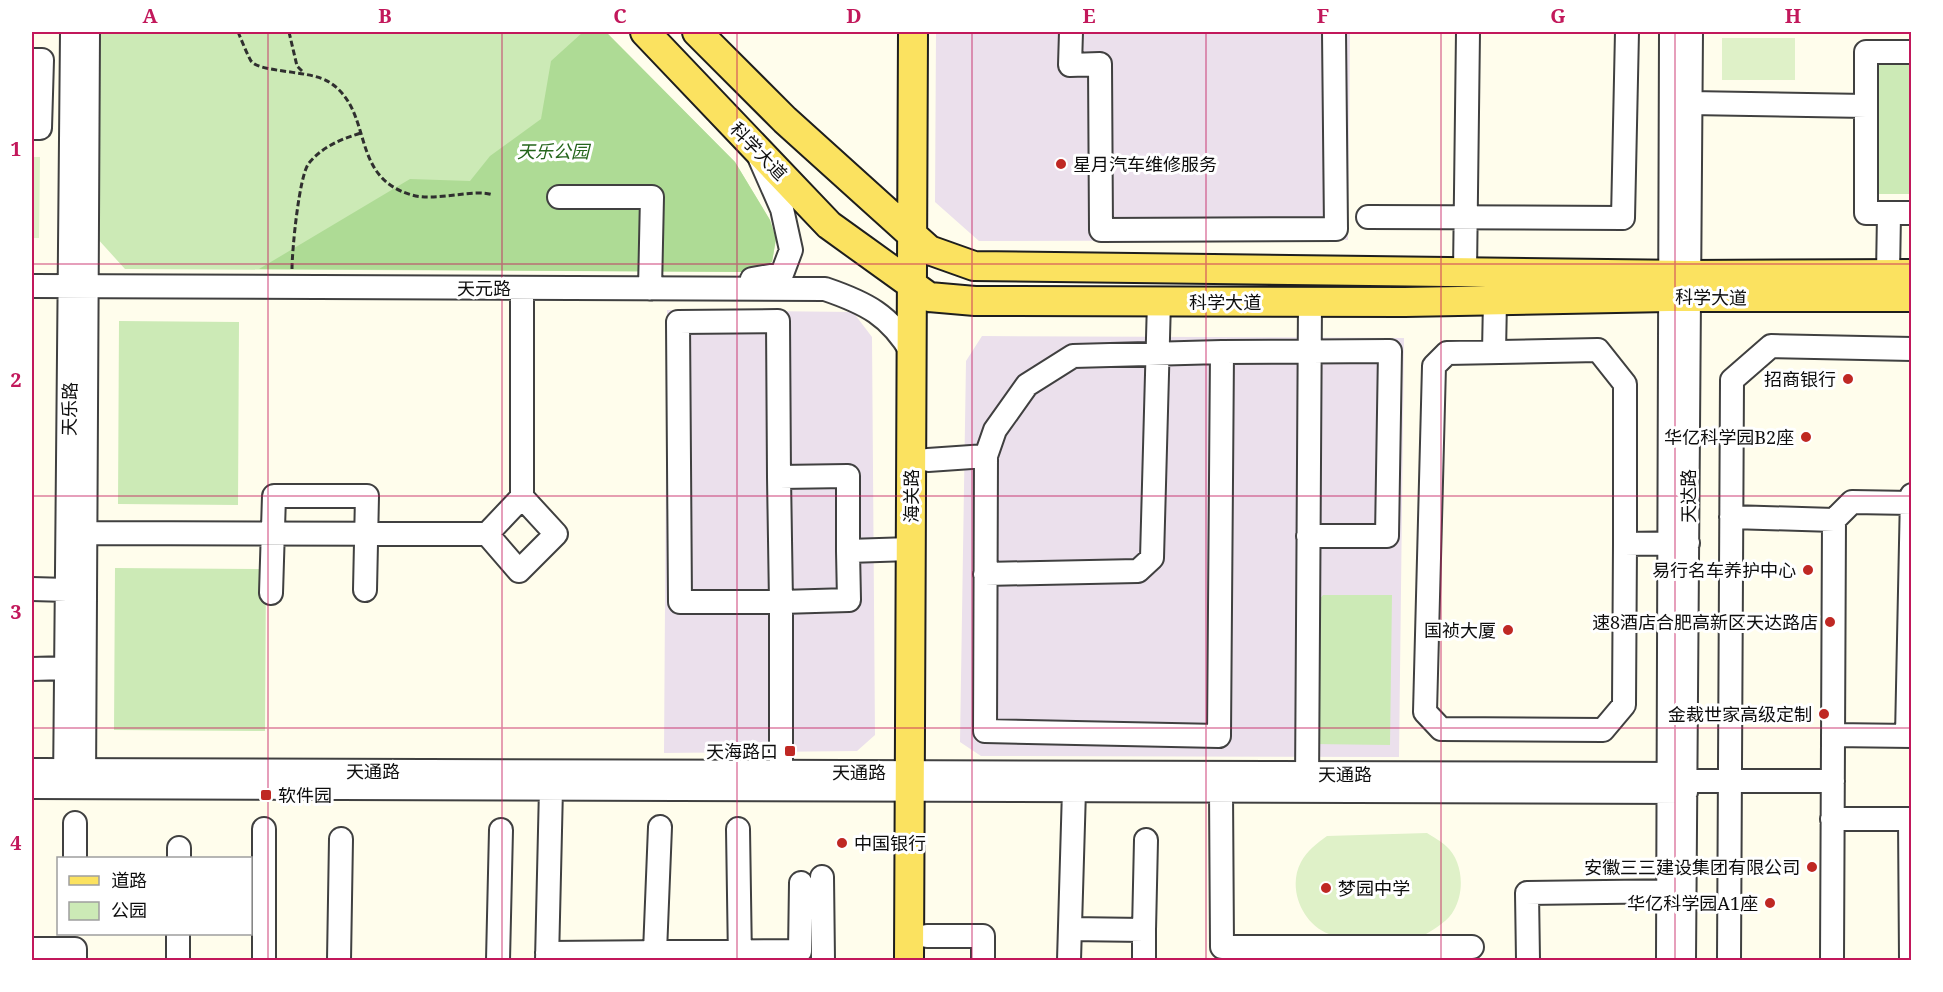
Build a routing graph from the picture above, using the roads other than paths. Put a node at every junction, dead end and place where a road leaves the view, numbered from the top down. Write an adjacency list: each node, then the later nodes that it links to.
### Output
1 (72, 32): 17 (street, 天乐路)
2 (88, 32): 17 (street, 天乐路)
3 (645, 32): 19 (main road, 科学大道)
4 (697, 32): 25 (main road, 科学大道)
5 (913, 32): 25 (main road, 海关路)
6 (929, 32): 25 (main road, 海关路)
7 (1071, 32): 8 (street)
8 (1335, 32)
9 (1468, 32): 24 (street)
10 (1627, 32): 24 (street)
11 (1671, 32): 32 (street, 天达路)
12 (1691, 32): 15 (street, 天达路)
13 (1911, 52): 16 (street)
14 (32, 60): 18 (street)
15 (1690, 103): 16 (street); 32 (street, 天达路)
16 (1866, 106): 22 (street)
17 (80, 109): 18 (street); 29 (street, 天乐路)
18 (36, 118)
19 (753, 144): 30 (street, 天元路); 34 (main road, 科学大道)
20 (559, 197): 30 (street)
21 (1911, 213): 22 (street)
22 (1889, 214): 27 (street)
23 (1368, 217): 24 (street)
24 (1466, 217): 26 (street)
25 (921, 242): 26 (main road, 科学大道); 34 (main road, 海关路)
26 (1465, 272): 32 (main road, 科学大道)
27 (1900, 274): 32 (main road, 科学大道)
28 (32, 275): 29 (street, 天元路)
29 (79, 281): 30 (street, 天元路); 31 (street, 天元路); 33 (street, 天元路); 53 (street, 天乐路); 64 (street, 天乐路)
30 (650, 284): 33 (street, 天元路); 43 (street, 天元路)
31 (32, 286)
32 (1679, 286): 35 (main road, 科学大道); 36 (main road, 科学大道); 58 (street, 天达路)
33 (522, 288): 49 (street)
34 (920, 291): 37 (main road, 科学大道); 43 (main road, 海关路); 46 (main road, 海关路)
35 (1911, 297)
36 (1495, 300): 38 (main road, 科学大道); 42 (street)
37 (1159, 301): 38 (main road, 科学大道); 44 (street)
38 (1310, 302): 40 (street)
39 (1911, 349): 51 (street)
40 (1310, 351): 41 (street); 57 (street); 57 (street)
41 (1222, 352): 44 (street); 62 (street)
42 (1494, 352): 59 (street); 59 (street)
43 (912, 353): 60 (main road, 海关路)
44 (1156, 354): 45 (street); 62 (street)
45 (986, 456): 46 (street); 62 (street)
46 (928, 460): 75 (main road, 海关路)
47 (780, 477): 61 (street); 67 (street); 67 (street)
48 (1911, 495): 50 (street)
49 (522, 497): 56 (street); 56 (street)
50 (1911, 503): 52 (street); 71 (street)
51 (1731, 518): 52 (street); 76 (street)
52 (1834, 520): 70 (street)
53 (86, 533): 54 (street); 74 (street, 天乐路)
54 (273, 534): 55 (street); 55 (street); 66 (street)
55 (366, 534): 56 (street); 65 (street)
56 (487, 534)
57 (1308, 536): 78 (street)
58 (1678, 543): 59 (street); 79 (street, 天达路)
59 (1625, 544)
60 (911, 549): 61 (street); 75 (main road, 海关路)
61 (848, 550): 67 (street)
62 (986, 574)
63 (32, 589): 64 (street)
64 (67, 590): 69 (street, 天乐路)
65 (366, 590)
66 (271, 593)
67 (780, 602): 73 (street)
68 (32, 669): 69 (street)
69 (66, 669): 74 (street, 天乐路)
70 (1833, 735): 71 (street); 77 (street)
71 (1909, 736)
72 (32, 770): 74 (street, 天通路)
73 (781, 772): 74 (street, 天通路); 75 (street, 天通路)
74 (75, 778): 80 (street, 天通路); 81 (street, 天通路)
75 (919, 781): 78 (street, 天通路); 81 (street, 天通路); 82 (street, 天通路); 100 (main road, 海关路); 110 (main road, 海关路)
76 (1731, 781): 77 (street, 天通路); 79 (street, 天通路); 117 (street)
77 (1833, 781): 84 (street)
78 (1306, 782): 79 (street, 天通路); 83 (street, 天通路)
79 (1678, 783): 94 (street, 天达路)
80 (32, 787)
81 (551, 788): 104 (street)
82 (1074, 790): 83 (street, 天通路); 95 (street)
83 (1221, 790): 98 (street)
84 (1832, 819): 85 (street); 118 (street)
85 (1911, 819): 119 (street)
86 (75, 823): 93 (street)
87 (660, 827): 102 (street)
88 (264, 829): 106 (street)
89 (738, 829): 103 (street)
90 (501, 830): 108 (street)
91 (341, 839): 107 (street)
92 (1146, 840): 96 (street)
93 (75, 857)
94 (1676, 891): 114 (street); 115 (street, 天达路); 116 (street, 天达路)
95 (1070, 929): 96 (street); 112 (street)
96 (1144, 930): 113 (street)
97 (178, 935): 105 (street)
98 (1472, 947)
99 (75, 948): 101 (street)
100 (927, 948): 111 (street)
101 (32, 949)
102 (643, 955): 103 (street); 104 (street)
103 (740, 956): 109 (street)
104 (547, 957)
105 (178, 960)
106 (264, 960)
107 (339, 960)
108 (498, 960)
109 (823, 960)
110 (909, 960)
111 (983, 960)
112 (1069, 960)
113 (1144, 960)
114 (1528, 960)
115 (1668, 960)
116 (1684, 960)
117 (1729, 960)
118 (1832, 960)
119 (1911, 960)

